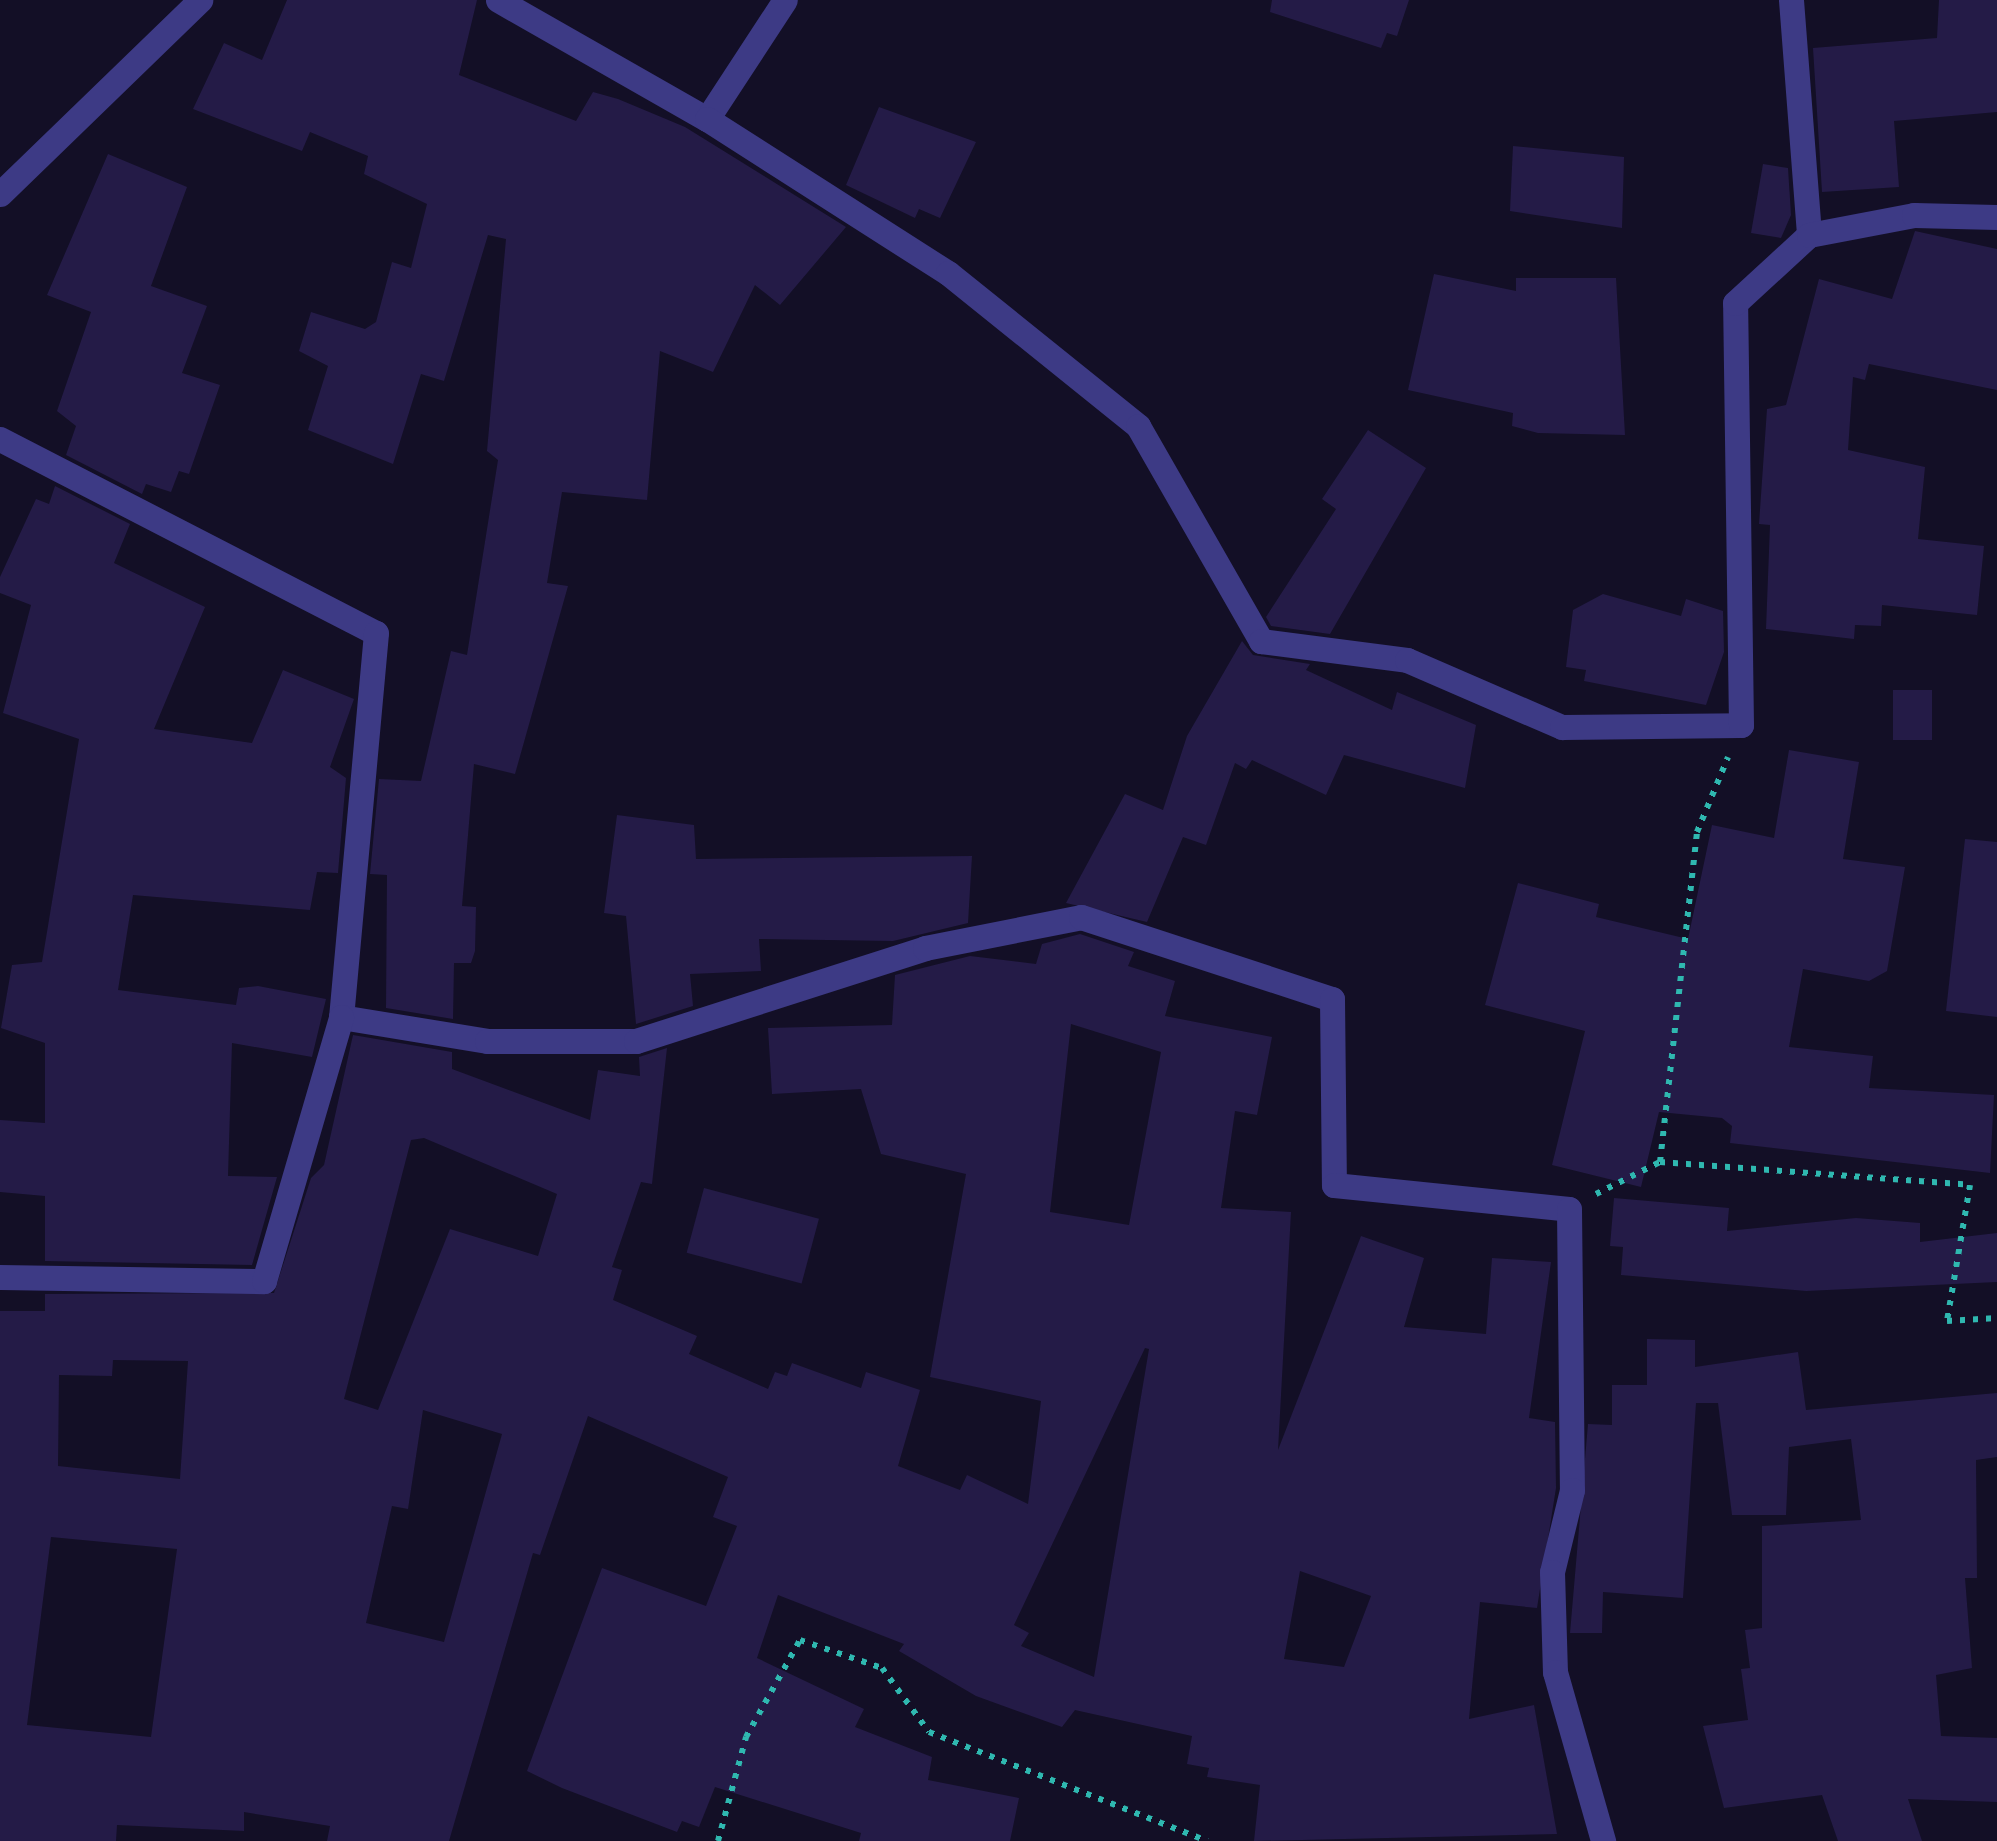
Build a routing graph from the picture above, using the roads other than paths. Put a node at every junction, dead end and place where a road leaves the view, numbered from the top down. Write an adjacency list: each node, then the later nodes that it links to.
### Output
1 (200, 0): 6 (street)
2 (498, 0): 5 (street)
3 (785, 0): 5 (street)
4 (1791, 0): 8 (street)
5 (707, 118): 8 (street)
6 (0, 194)
7 (1997, 218): 8 (street)
8 (1809, 235)
9 (0, 439): 10 (street)
10 (341, 1016): 11 (street); 12 (street)
11 (0, 1276)
12 (1603, 1841)

